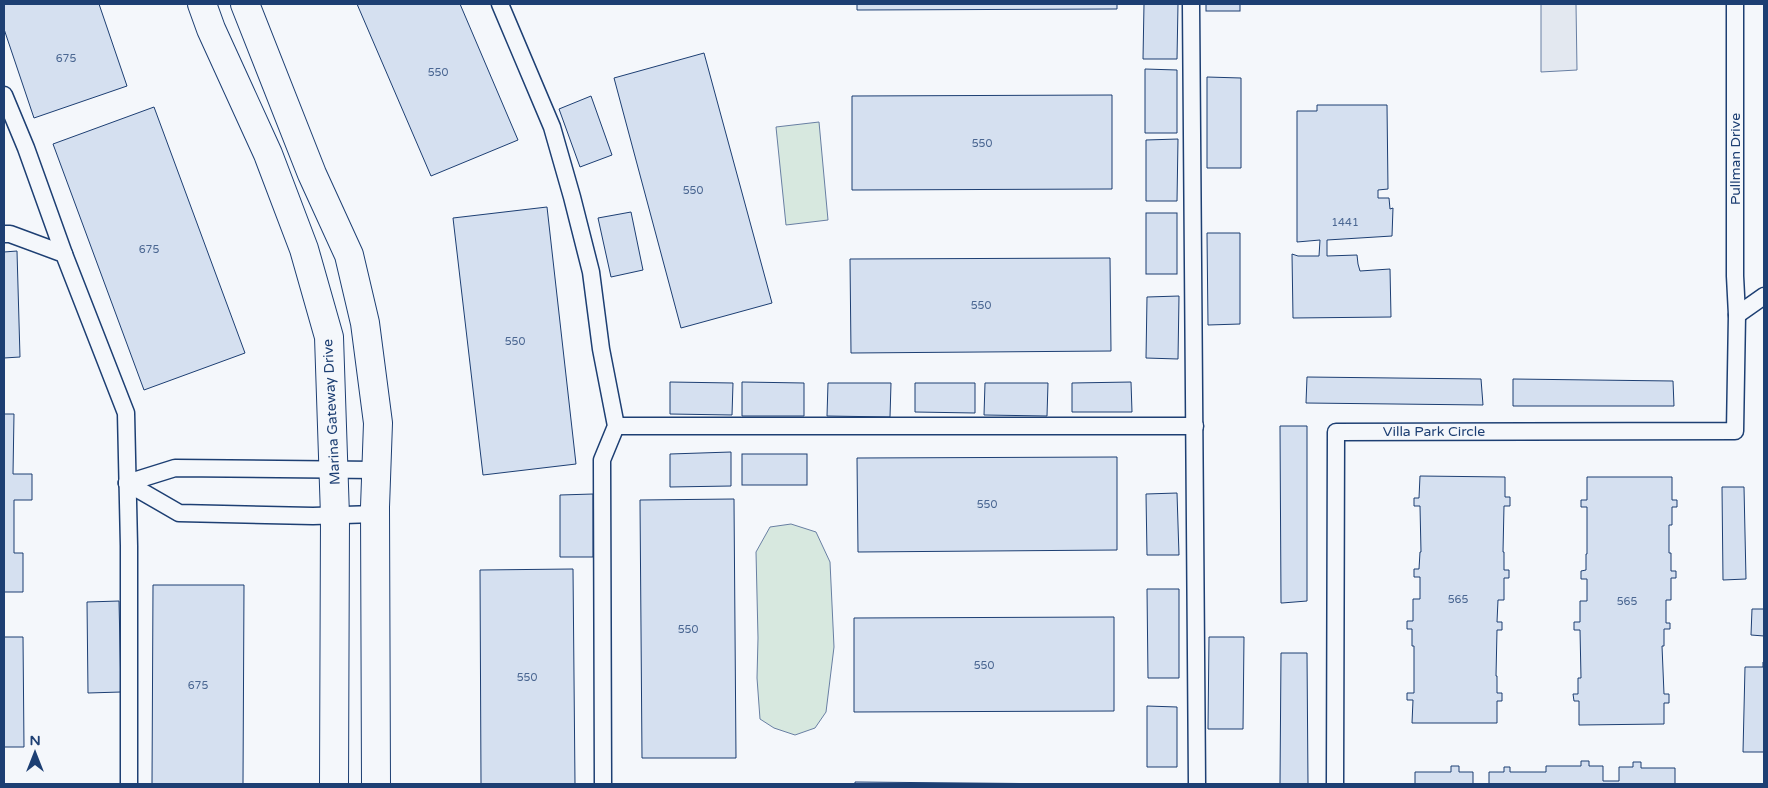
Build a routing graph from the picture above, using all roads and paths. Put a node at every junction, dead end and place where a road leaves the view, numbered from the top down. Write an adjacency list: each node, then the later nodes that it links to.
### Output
1 (202, 4): 14 (street, Marina Gateway Drive)
2 (245, 4): 15 (street)
3 (500, 4): 12 (lane)
4 (1191, 4): 13 (lane)
5 (1735, 4): 11 (lane, Pullman Drive)
6 (4, 94): 7 (lane)
7 (11, 126): 9 (lane)
8 (4, 234): 9 (lane)
9 (64, 254): 16 (lane)
10 (1764, 296): 11 (lane)
11 (1737, 315): 24 (lane, Villa Park Circle)
12 (616, 426): 13 (lane); 22 (lane)
13 (1195, 426): 23 (lane)
14 (334, 469): 15 (lane); 16 (lane); 18 (street, Marina Gateway Drive)
15 (376, 470): 17 (street)
16 (127, 482): 18 (lane); 19 (lane)
17 (375, 514): 18 (lane); 21 (street)
18 (335, 516): 20 (street, Marina Gateway Drive)
19 (129, 784)
20 (334, 784)
21 (376, 784)
22 (603, 784)
23 (1197, 784)
24 (1335, 784)

